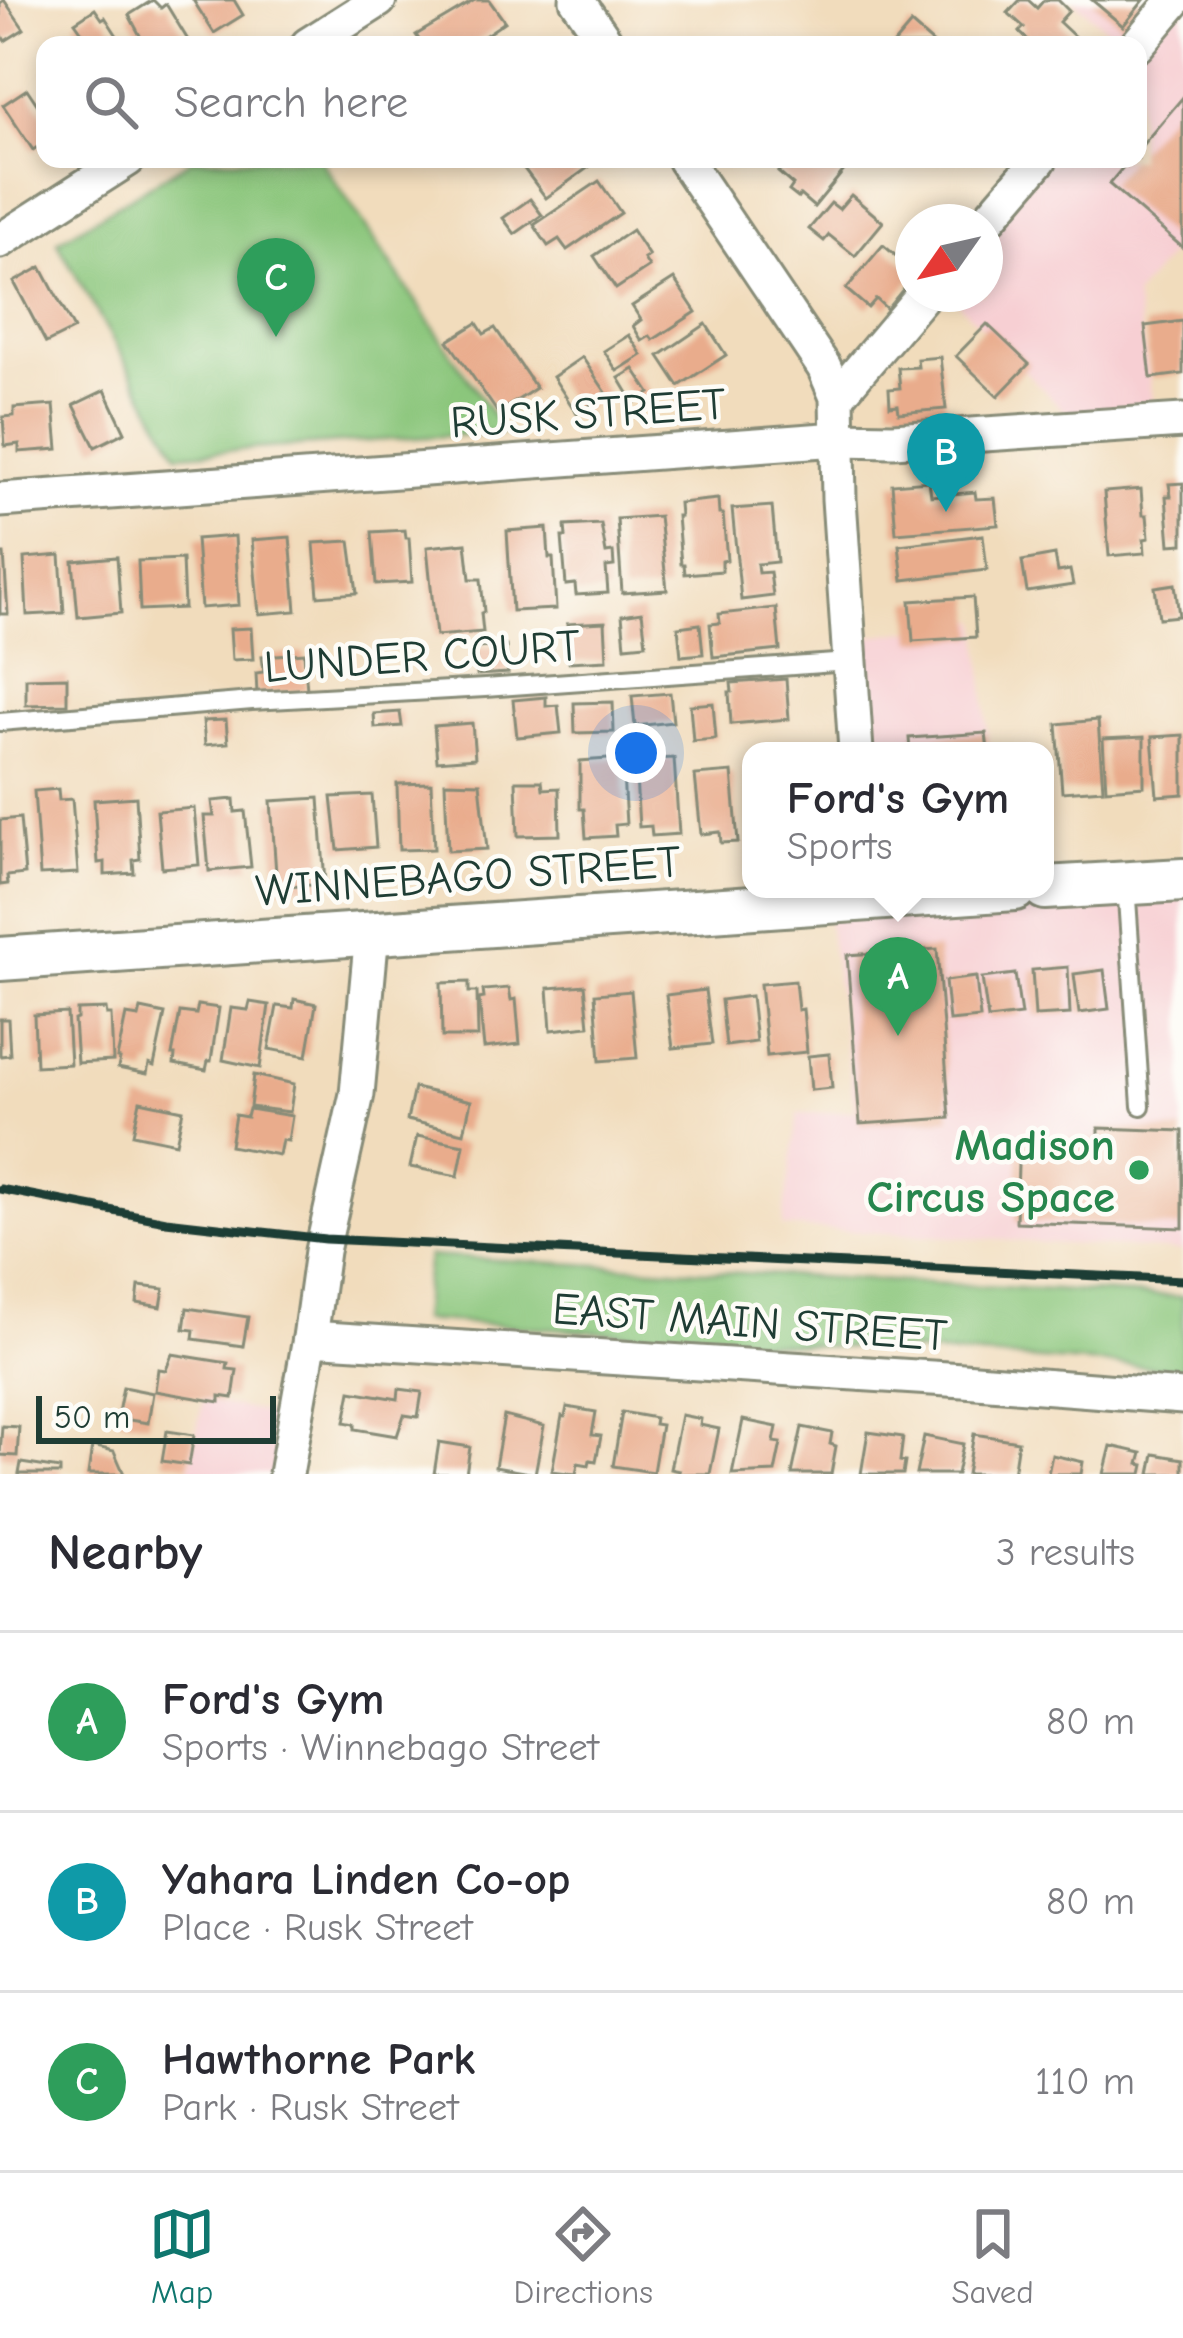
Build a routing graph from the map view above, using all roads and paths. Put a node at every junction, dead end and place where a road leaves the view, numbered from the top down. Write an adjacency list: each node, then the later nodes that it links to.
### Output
1 (379, 0): 4 (street)
2 (577, 0): 5 (street)
3 (1175, 0): 6 (street)
4 (322, 36)
5 (602, 36)
6 (1145, 36)
7 (114, 168): 11 (street)
8 (690, 168): 13 (street)
9 (1032, 168): 10 (street)
10 (1001, 204)
11 (0, 241)
12 (910, 312): 13 (street)
13 (837, 397): 15 (street)
14 (1183, 421): 15 (street, RUSK STREET)
15 (838, 439): 16 (street, RUSK STREET); 17 (street)
16 (0, 500)
17 (849, 662): 18 (lane, LUNDER COURT); 19 (street)
18 (0, 722)
19 (855, 742)
20 (1183, 880): 21 (street)
21 (1126, 884): 22 (street); 26 (lane)
22 (1054, 887)
23 (805, 898): 24 (street, WINNEBAGO STREET)
24 (372, 932): 25 (street, WINNEBAGO STREET); 27 (street)
25 (0, 959)
26 (1141, 1106)
27 (310, 1338): 28 (street, EAST MAIN STREET); 29 (street)
28 (1183, 1397)
29 (286, 1474)

